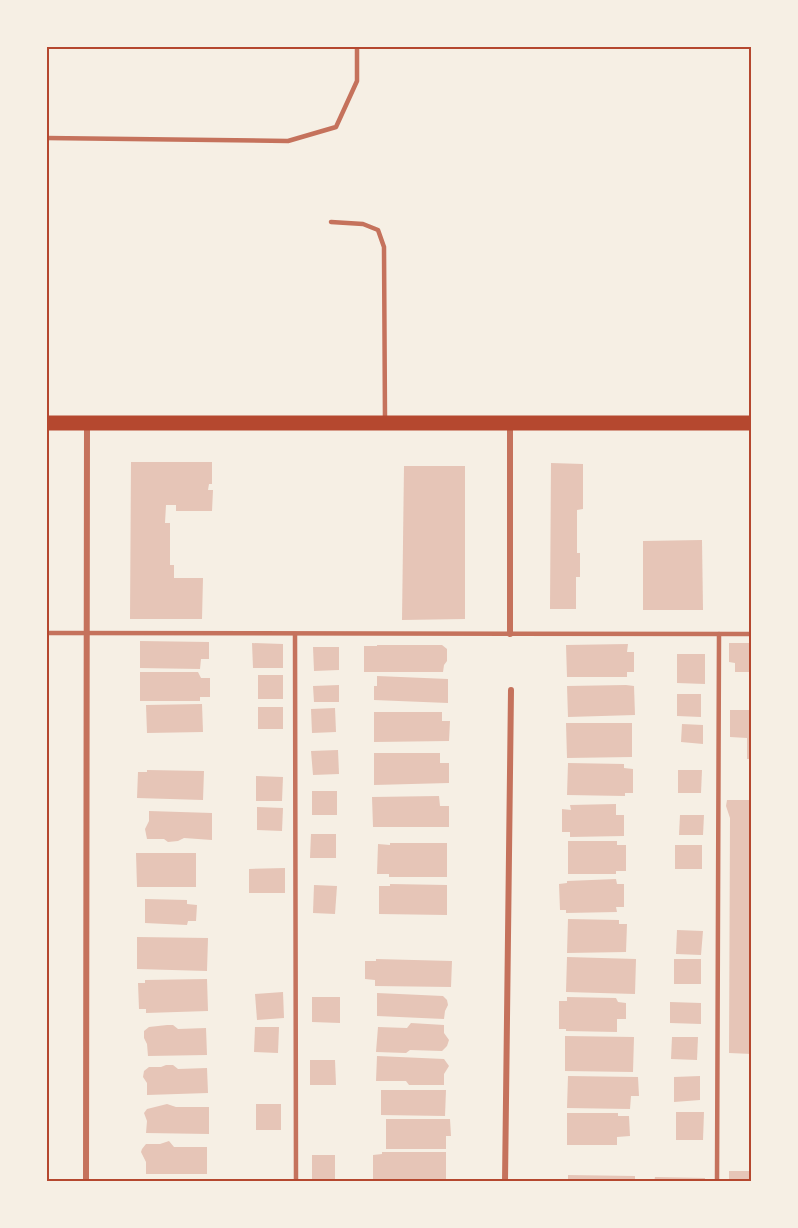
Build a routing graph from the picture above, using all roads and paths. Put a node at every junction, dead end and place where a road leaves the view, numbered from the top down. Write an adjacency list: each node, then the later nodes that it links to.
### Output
1 (357, 46): 2 (lane)
2 (46, 138)
3 (331, 222): 7 (lane)
4 (510, 422): 7 (main road); 8 (main road); 12 (street)
5 (46, 423): 6 (main road)
6 (87, 423): 7 (main road); 10 (street)
7 (385, 423)
8 (752, 423)
9 (46, 633): 10 (lane)
10 (87, 633): 11 (lane); 16 (street)
11 (295, 634): 12 (lane); 17 (lane)
12 (510, 634): 13 (lane)
13 (719, 634): 14 (lane); 19 (lane)
14 (752, 634)
15 (511, 690): 18 (street)
16 (86, 1182)
17 (296, 1182)
18 (505, 1182)
19 (717, 1182)

